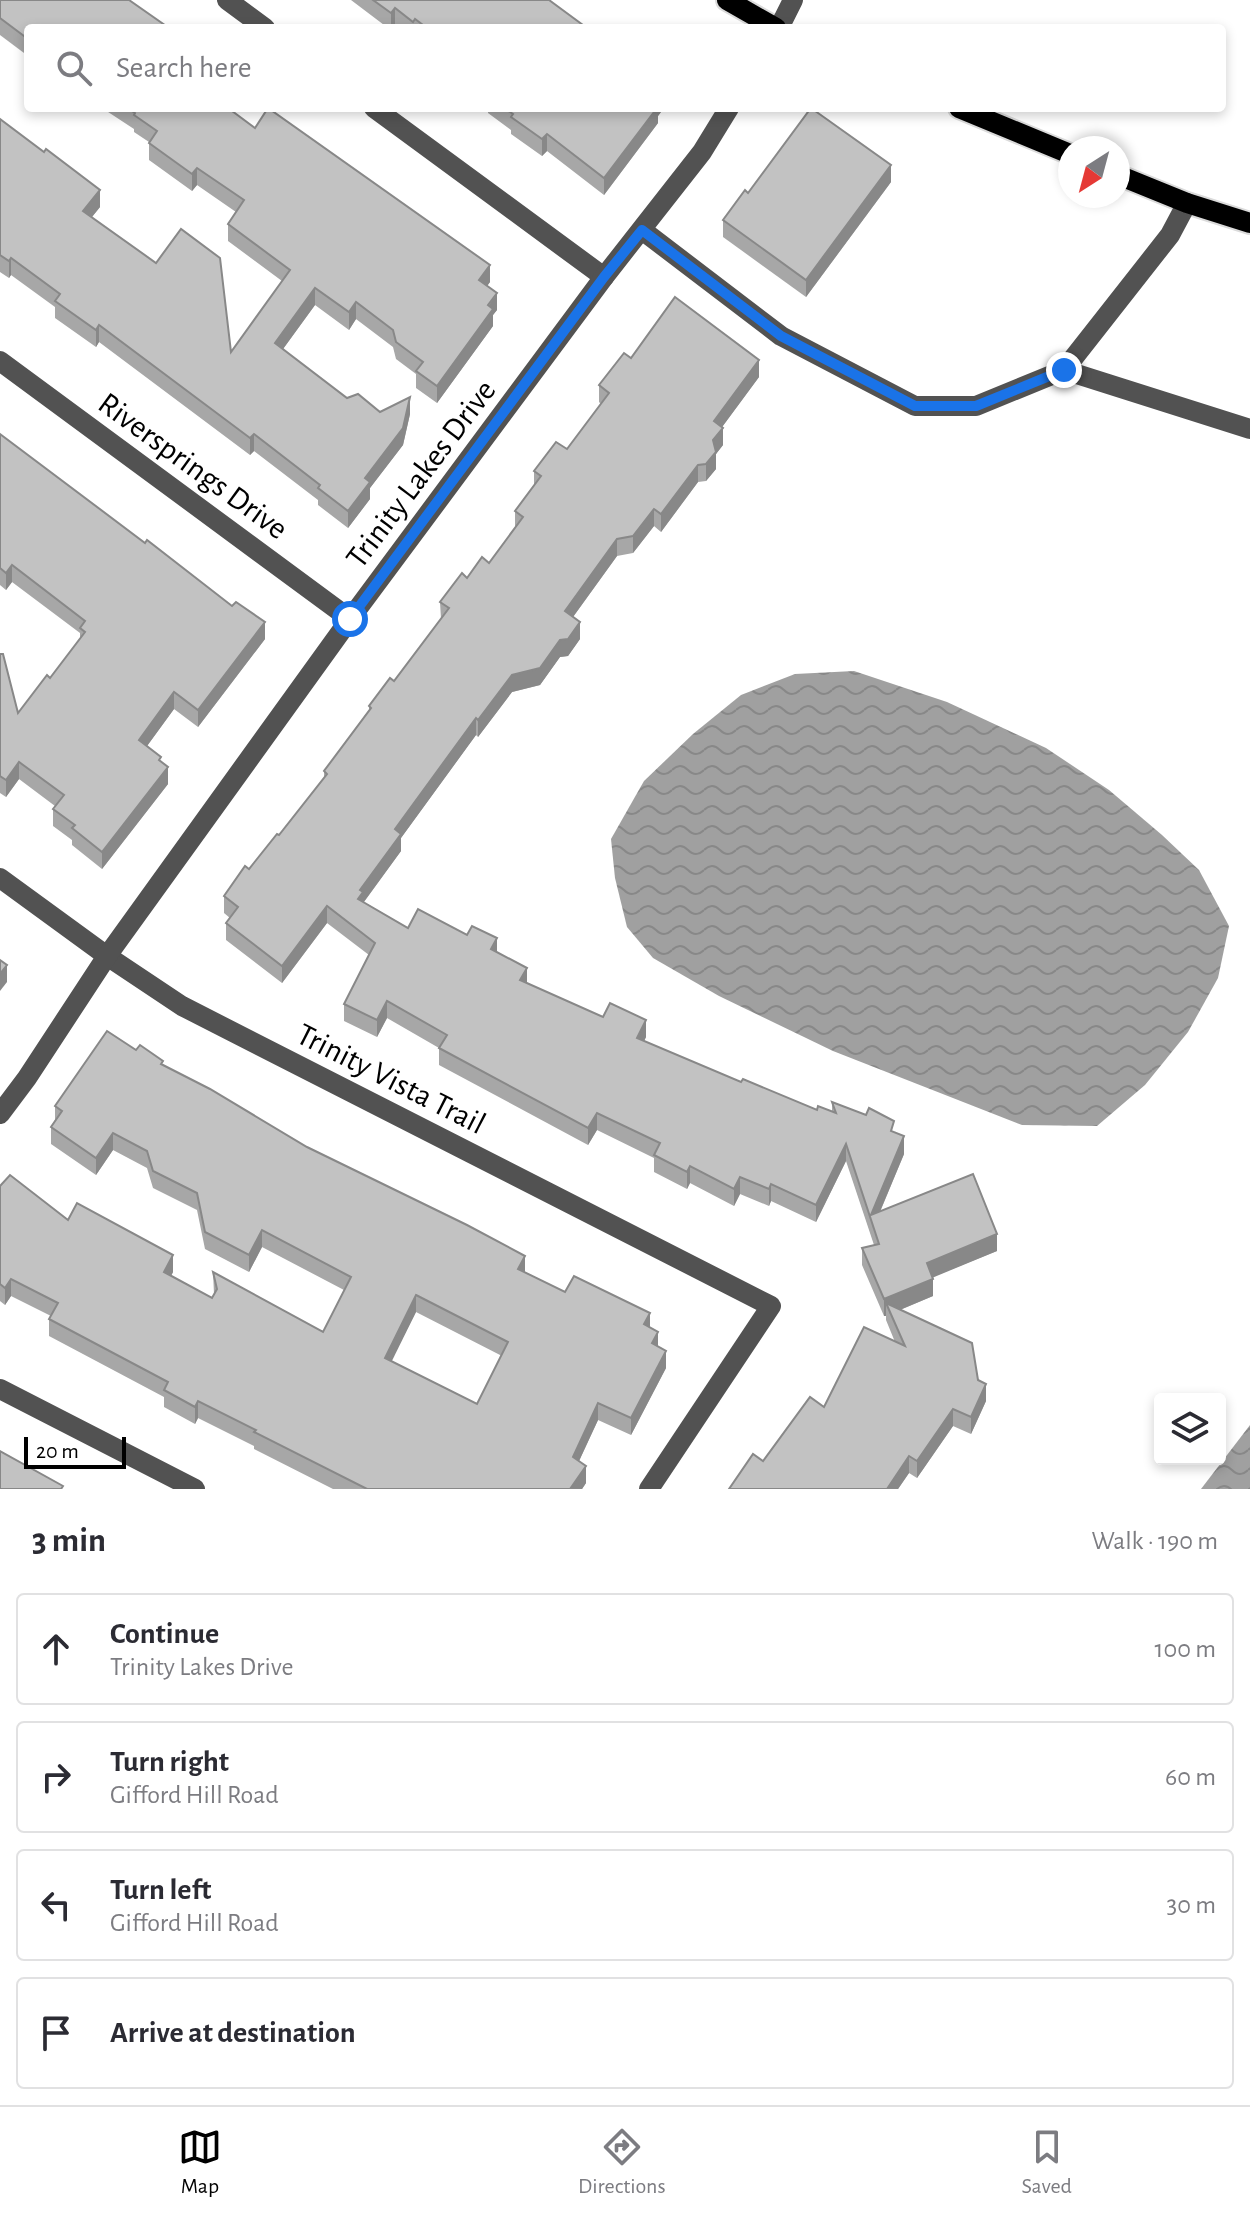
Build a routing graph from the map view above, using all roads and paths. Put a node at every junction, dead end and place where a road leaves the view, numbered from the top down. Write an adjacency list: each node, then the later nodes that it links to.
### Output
1 (227, 0): 4 (street)
2 (727, 0): 5 (main road)
3 (793, 0): 6 (street)
4 (260, 24)
5 (771, 24)
6 (780, 24)
7 (379, 112): 15 (street)
8 (727, 112): 14 (street, Trinity Lakes Drive)
9 (969, 112): 10 (main road)
10 (1058, 149)
11 (1130, 180): 12 (main road)
12 (1187, 203): 13 (main road); 17 (street)
13 (1250, 223)
14 (642, 230): 15 (street, Trinity Lakes Drive); 17 (street)
15 (604, 277): 19 (street, Trinity Lakes Drive)
16 (0, 361): 19 (street, Riversprings Drive)
17 (1064, 370): 18 (street)
18 (1250, 429)
19 (350, 619): 21 (street, Trinity Lakes Drive)
20 (0, 878): 21 (street, Trinity Vista Trail)
21 (107, 956): 22 (street, Trinity Lakes Drive); 25 (street, Trinity Vista Trail)
22 (0, 1114)
23 (0, 1389): 24 (street)
24 (195, 1489)
25 (649, 1489)

